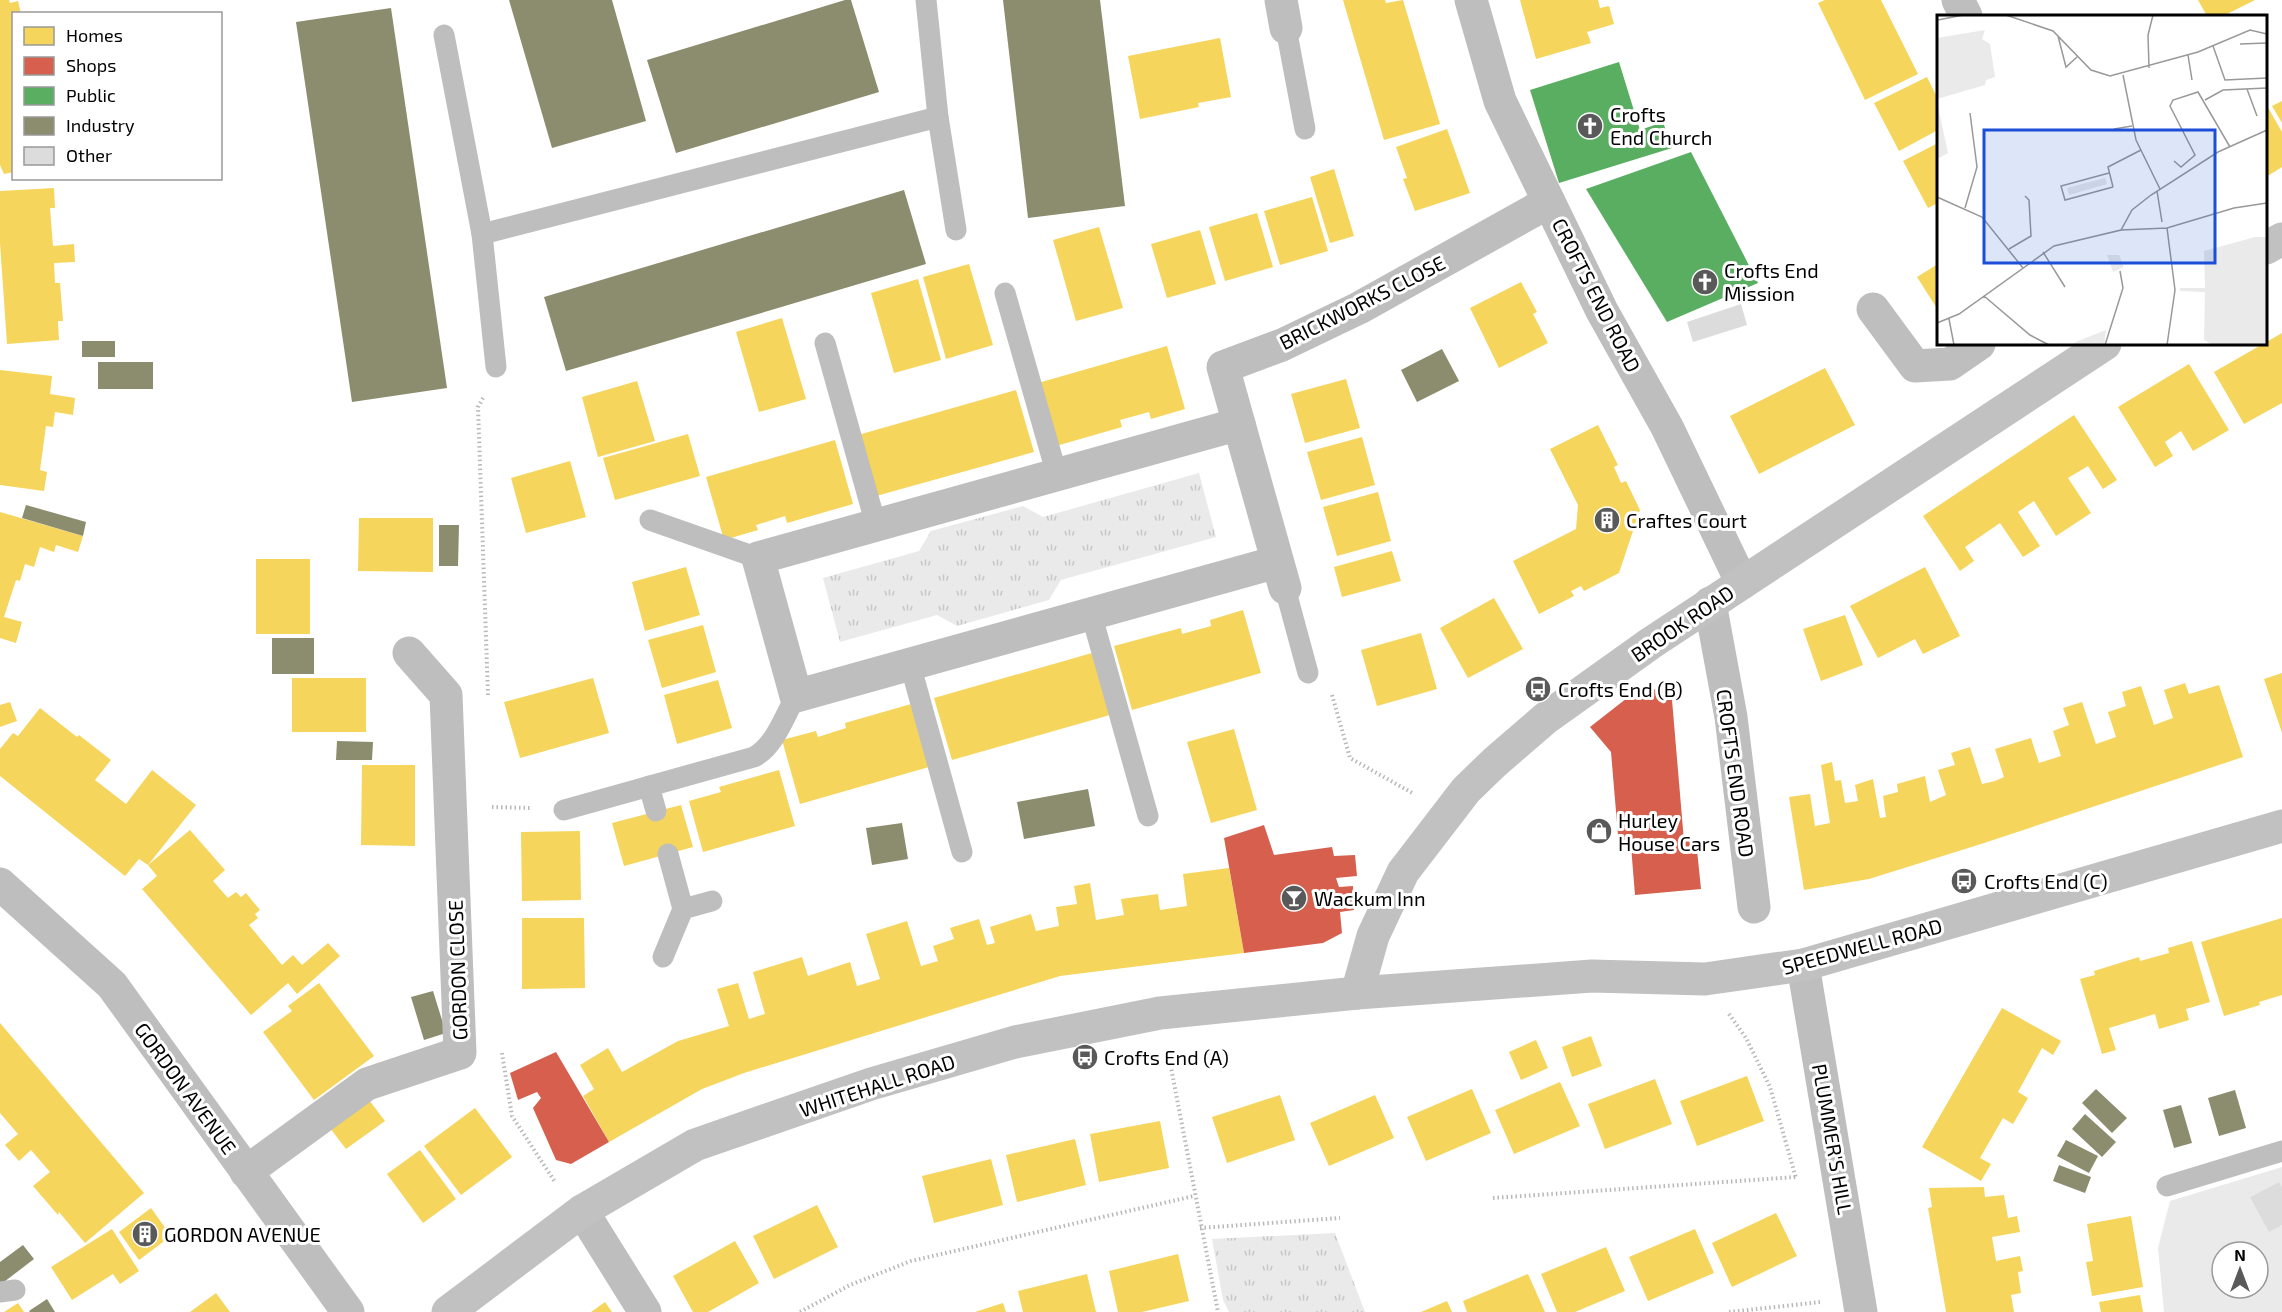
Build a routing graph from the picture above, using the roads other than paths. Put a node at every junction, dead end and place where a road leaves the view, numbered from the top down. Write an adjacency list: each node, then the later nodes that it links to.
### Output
1 (926, 0): 7 (lane)
2 (1472, 0): 9 (street, CROFTS END ROAD)
3 (1958, 0): 5 (street)
4 (1284, 14): 8 (lane)
5 (1966, 15)
6 (444, 35): 11 (lane)
7 (938, 117): 10 (lane); 11 (lane)
8 (1305, 129)
9 (1549, 202): 20 (street, BRICKWORKS CLOSE); 26 (street, CROFTS END ROAD)
10 (956, 230)
11 (482, 234): 19 (lane)
12 (2282, 239): 13 (main road)
13 (2267, 247)
14 (1005, 293): 21 (lane)
15 (1873, 309): 17 (street)
16 (825, 344): 23 (lane)
17 (1978, 345)
18 (2103, 345): 26 (main road, BROOK ROAD)
19 (496, 367)
20 (1239, 424): 21 (street); 25 (street, BRICKWORKS CLOSE)
21 (1057, 475): 23 (street)
22 (650, 520): 24 (lane)
23 (876, 525): 24 (street)
24 (758, 558): 32 (street)
25 (1281, 575): 28 (street); 31 (lane, BRICKWORKS CLOSE)
26 (1742, 583): 27 (main road, BROOK ROAD)
27 (1710, 603): 42 (street, CROFTS END ROAD); 46 (main road, BROOK ROAD)
28 (1091, 613): 30 (street); 36 (lane)
29 (409, 653): 48 (street, GORDON CLOSE)
30 (910, 664): 32 (street); 38 (lane)
31 (1308, 673)
32 (796, 696): 33 (lane)
33 (649, 786): 34 (lane); 35 (lane)
34 (564, 810)
35 (656, 811)
36 (1148, 816)
37 (2282, 826): 45 (main road, SPEEDWELL ROAD)
38 (962, 852)
39 (668, 854): 43 (lane)
40 (0, 884): 48 (street, GORDON AVENUE)
41 (712, 901): 43 (lane)
42 (1754, 908)
43 (684, 909): 44 (lane)
44 (663, 957)
45 (1803, 965): 46 (main road, SPEEDWELL ROAD); 51 (street, PLUMMER'S HILL)
46 (1357, 993): 50 (main road, WHITEHALL ROAD)
47 (2282, 1151): 49 (lane)
48 (246, 1172): 52 (street, GORDON AVENUE)
49 (2167, 1186)
50 (579, 1213): 53 (main road, WHITEHALL ROAD); 54 (street)
51 (1860, 1305)
52 (348, 1312)
53 (448, 1312)
54 (645, 1312)

